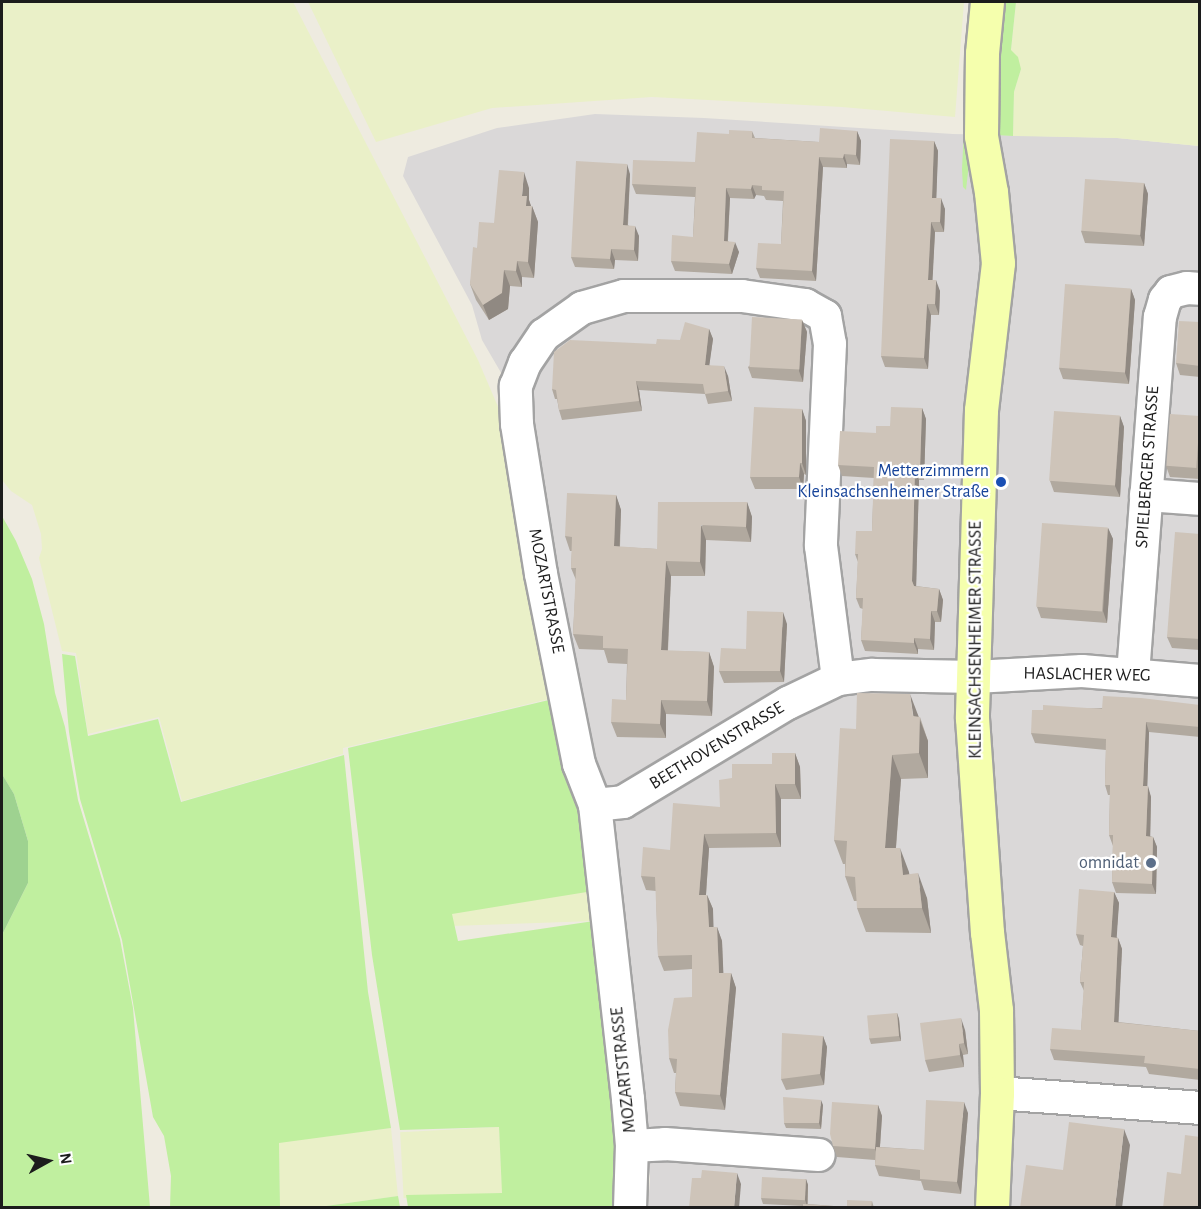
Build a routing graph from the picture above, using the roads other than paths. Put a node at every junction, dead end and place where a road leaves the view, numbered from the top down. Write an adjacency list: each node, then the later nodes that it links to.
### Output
1 (987, 2): 6 (main road, KLEINSACHSENHEIMER STRASSE)
2 (1200, 289): 3 (street, SPIELBERGER STRASSE)
3 (1146, 495): 4 (street); 5 (street, SPIELBERGER STRASSE)
4 (1200, 499)
5 (1133, 674): 6 (street, HASLACHER WEG); 8 (street, HASLACHER WEG)
6 (975, 677): 7 (street, BEETHOVENSTRASSE); 10 (main road, KLEINSACHSENHEIMER STRASSE)
7 (838, 680): 9 (street, BEETHOVENSTRASSE); 9 (street, MOZARTSTRASSE)
8 (1200, 681)
9 (595, 805): 12 (street, MOZARTSTRASSE)
10 (997, 1093): 11 (street); 15 (main road, KLEINSACHSENHEIMER STRASSE)
11 (1200, 1108)
12 (632, 1146): 13 (street, MOZARTSTRASSE); 14 (street, MOZARTSTRASSE)
13 (819, 1155)
14 (630, 1208)
15 (992, 1208)

